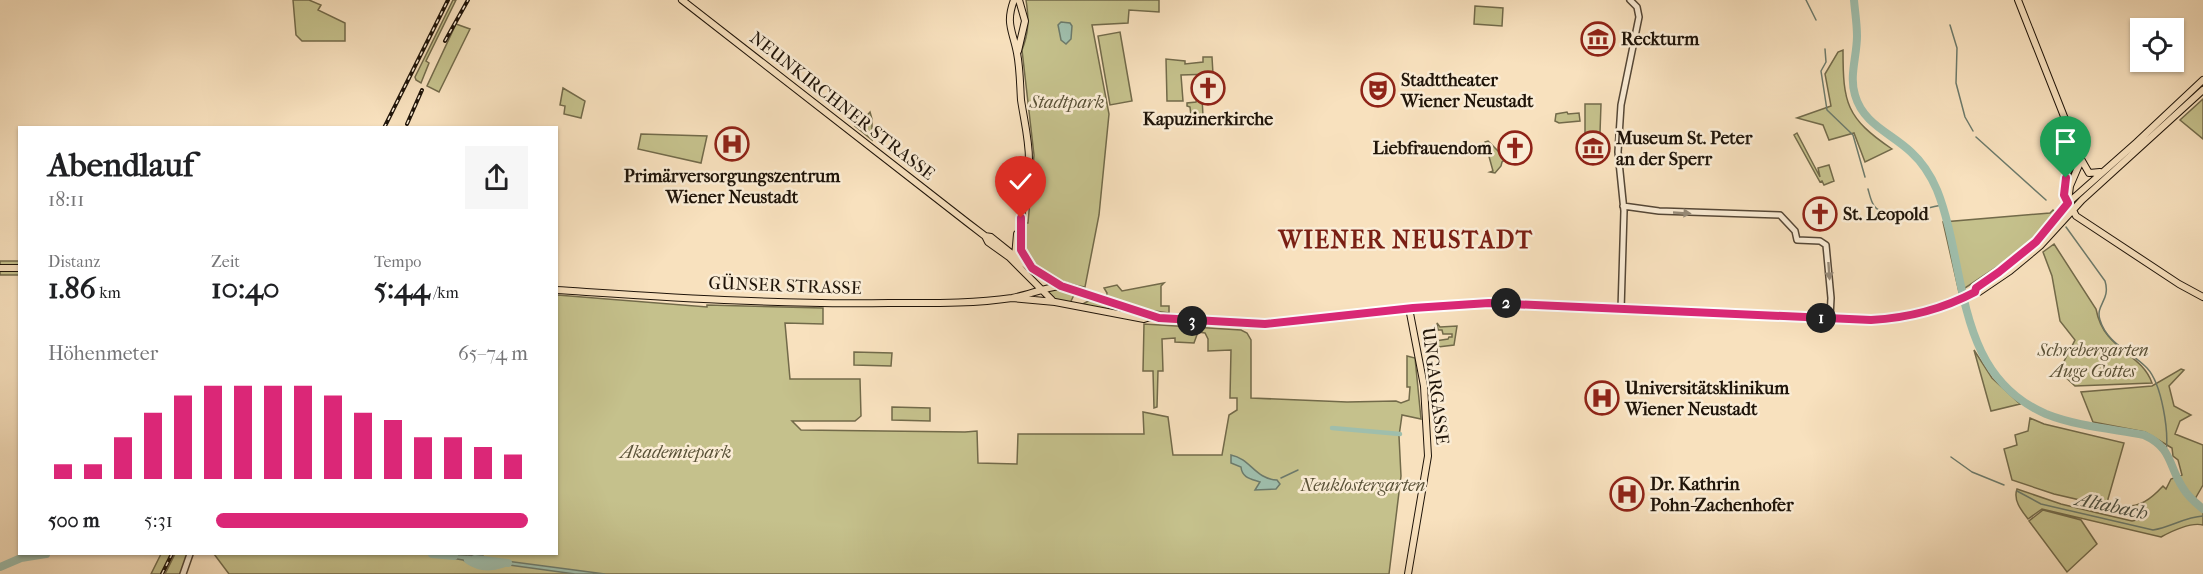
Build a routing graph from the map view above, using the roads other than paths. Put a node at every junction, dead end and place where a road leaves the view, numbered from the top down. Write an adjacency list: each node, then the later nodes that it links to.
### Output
1 (682, 0): 19 (main road, NEUNKIRCHNER STRASSE)
2 (1014, 0): 6 (street); 8 (main road)
3 (1019, 0): 6 (main road)
4 (1630, 0): 16 (street)
5 (2018, 0): 12 (main road)
6 (1024, 14): 7 (main road)
7 (1025, 26): 8 (main road); 9 (main road)
8 (1010, 28): 9 (main road)
9 (1018, 54): 18 (main road)
10 (2203, 80): 14 (main road)
11 (2203, 90): 17 (main road)
12 (2073, 141): 13 (main road); 15 (main road)
13 (2080, 157): 14 (main road); 15 (main road)
14 (2104, 171): 15 (main road)
15 (2068, 203): 17 (main road); 31 (main road)
16 (1623, 206): 38 (street); 40 (street, one-way to 40)
17 (2072, 211): 31 (main road); 34 (main road)
18 (1018, 231): 20 (main road); 21 (main road); 22 (main road)
19 (985, 236): 20 (main road, NEUNKIRCHNER STRASSE); 22 (main road, NEUNKIRCHNER STRASSE)
20 (1001, 244): 22 (main road, NEUNKIRCHNER STRASSE)
21 (1021, 250): 22 (main road); 25 (main road)
22 (1012, 256): 25 (main road, NEUNKIRCHNER STRASSE); 26 (main road)
23 (0, 268): 24 (main road)
24 (18, 268)
25 (1032, 268): 27 (main road, NEUNKIRCHNER STRASSE)
26 (1031, 278): 29 (main road); 32 (main road)
27 (1061, 286): 29 (main road); 30 (main road, NEUNKIRCHNER STRASSE)
28 (558, 290): 33 (main road, GÜNSER STRASSE)
29 (1041, 290): 32 (main road); 35 (main road)
30 (1072, 290): 36 (main road); 39 (main road, NEUNKIRCHNER STRASSE)
31 (1975, 292): 40 (main road)
32 (1027, 294): 33 (main road)
33 (1012, 297): 35 (main road)
34 (2203, 297)
35 (1055, 302): 36 (main road)
36 (1065, 304): 39 (main road)
37 (1409, 308): 38 (main road); 39 (main road); 43 (main road, UNGARGASSE)
38 (1621, 310): 40 (main road)
39 (1150, 317)
40 (1830, 318)
41 (190, 555): 42 (street)
42 (183, 574)
43 (1408, 574)

